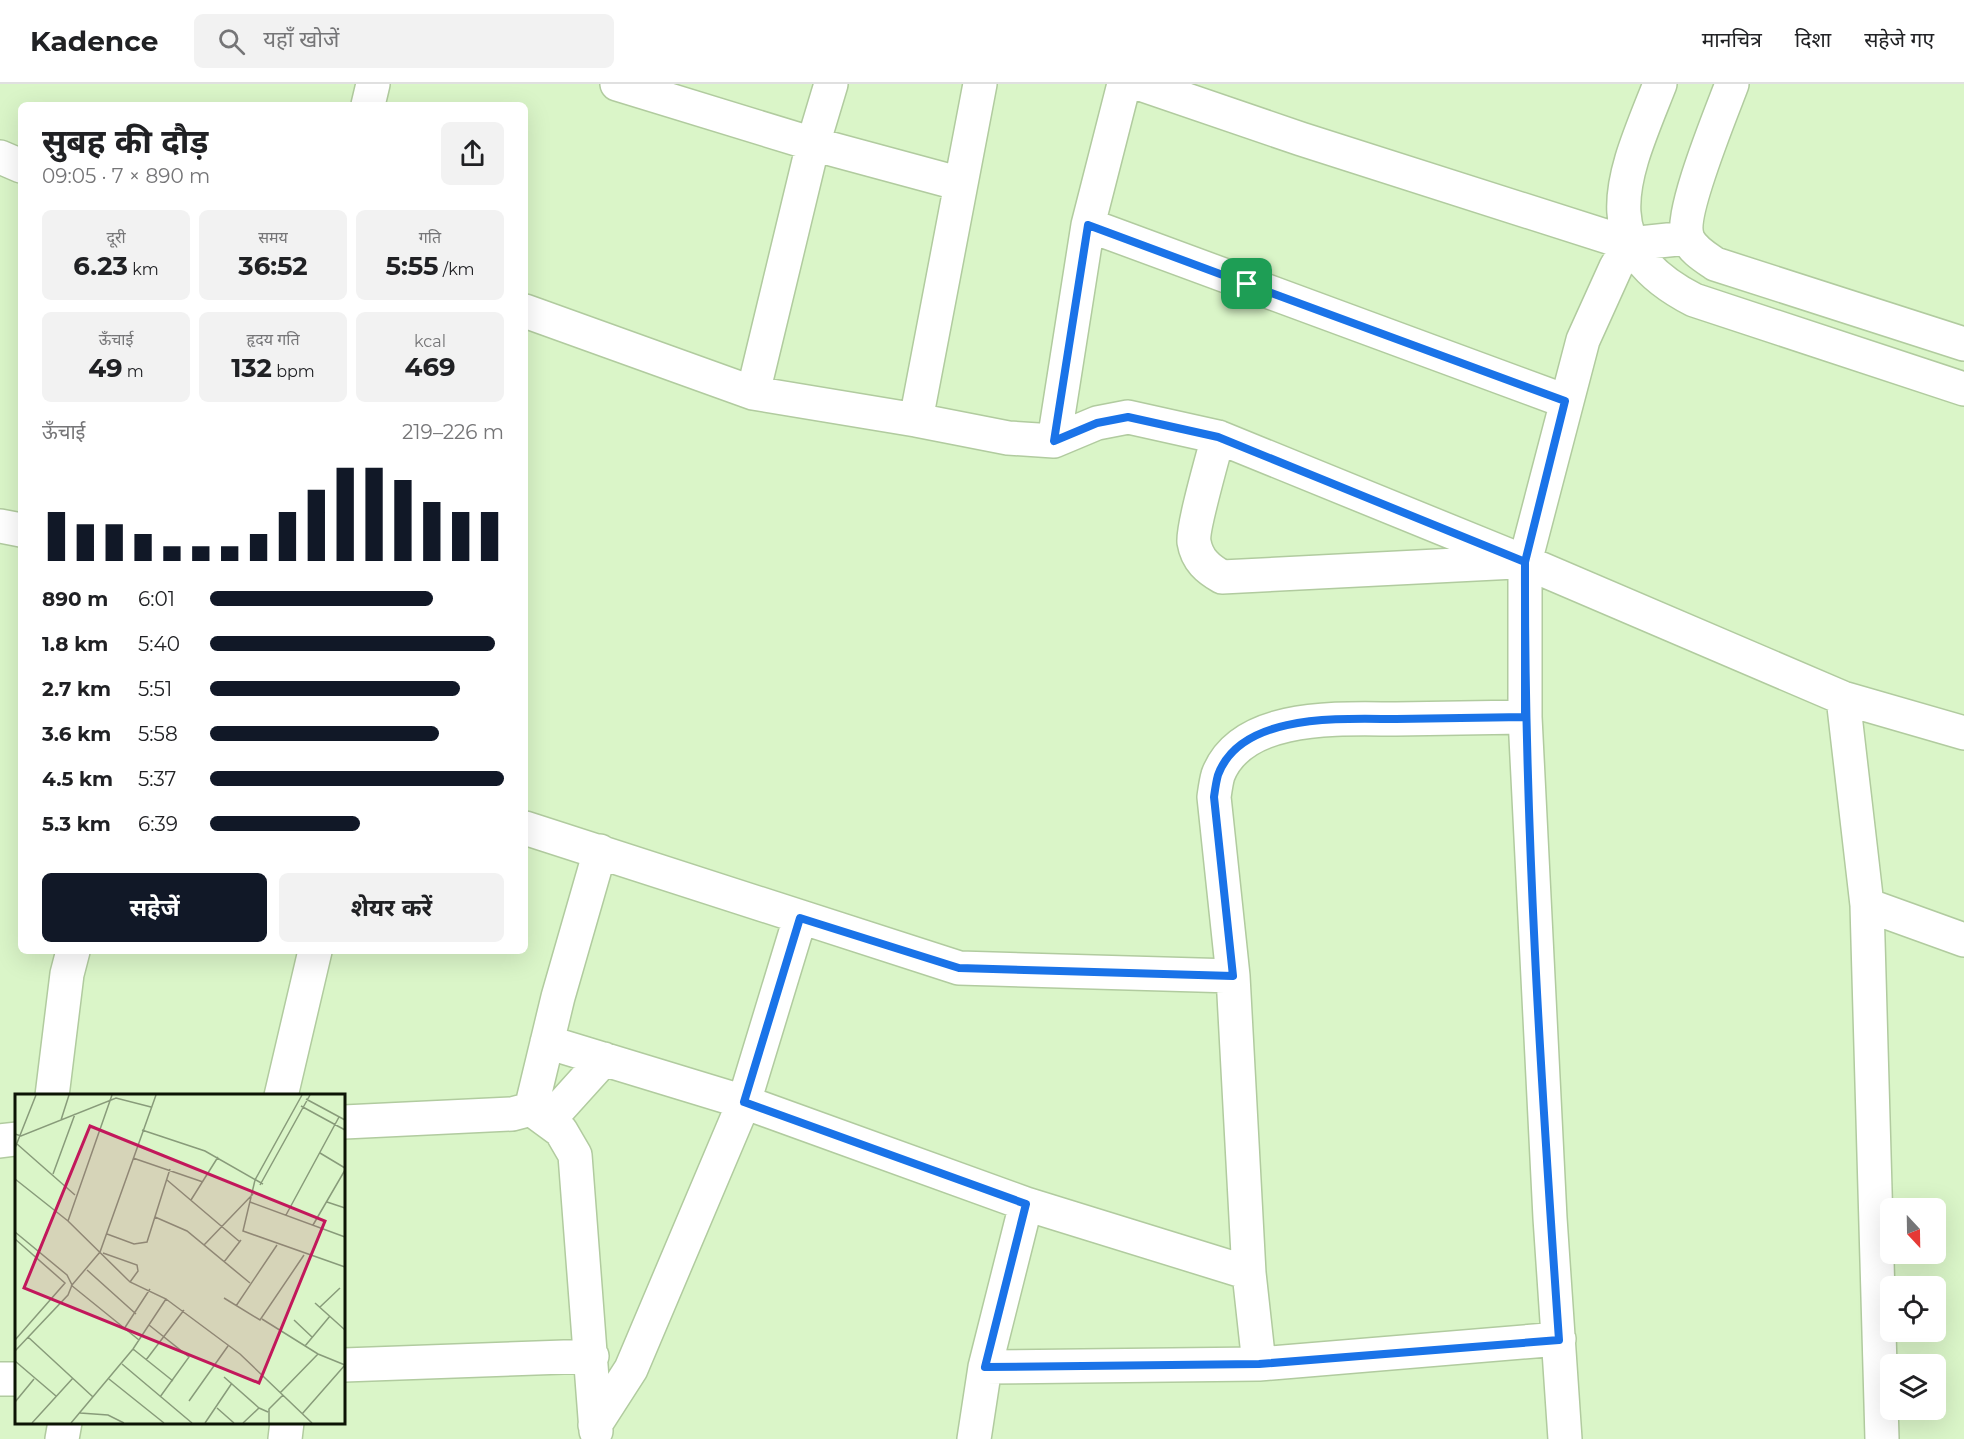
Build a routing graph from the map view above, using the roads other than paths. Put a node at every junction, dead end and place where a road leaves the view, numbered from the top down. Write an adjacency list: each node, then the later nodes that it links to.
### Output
1 (373, 84): 9 (street)
2 (617, 84): 10 (street)
3 (831, 84): 10 (street)
4 (980, 84): 13 (street)
5 (1124, 84): 14 (street)
6 (1140, 84): 16 (street)
7 (1659, 84): 16 (street)
8 (1732, 84): 15 (street)
9 (369, 102)
10 (813, 144): 13 (street); 20 (street)
11 (0, 157): 12 (street)
12 (18, 165)
13 (961, 184): 22 (street)
14 (1088, 225): 21 (street); 24 (street)
15 (1687, 238): 16 (street); 18 (street)
16 (1630, 244): 19 (street); 21 (street)
17 (528, 312): 20 (street)
18 (1964, 344)
19 (1964, 389)
20 (753, 393): 22 (street)
21 (1565, 401): 27 (street)
22 (916, 420): 24 (street)
23 (1218, 437): 24 (street); 27 (street); 27 (street)
24 (1054, 441)
25 (0, 526): 26 (street)
26 (18, 529)
27 (1525, 562): 28 (street); 29 (street)
28 (1843, 698): 30 (street); 33 (street)
29 (1525, 717): 38 (street); 50 (street)
30 (1964, 733)
31 (528, 829): 32 (street)
32 (600, 850): 34 (street); 39 (street)
33 (1867, 905): 35 (street); 62 (street)
34 (800, 918): 38 (street); 43 (street)
35 (1964, 940)
36 (72, 954): 41 (street)
37 (314, 954): 42 (street)
38 (1233, 976): 49 (street)
39 (547, 1042): 40 (street); 44 (street)
40 (604, 1059): 43 (street); 44 (street)
41 (52, 1094)
42 (281, 1094)
43 (744, 1102): 48 (street); 57 (street)
44 (540, 1115): 45 (street); 51 (street)
45 (345, 1122)
46 (15, 1139): 47 (street)
47 (0, 1141)
48 (1026, 1204): 49 (street); 54 (street)
49 (1249, 1273): 52 (street)
50 (1559, 1340): 52 (street); 61 (street)
51 (592, 1356): 53 (street); 57 (street)
52 (1259, 1364): 54 (street)
53 (345, 1365)
54 (985, 1367): 60 (street)
55 (65, 1424): 58 (street)
56 (286, 1424): 59 (street)
57 (596, 1432)
58 (62, 1439)
59 (285, 1439)
60 (974, 1439)
61 (1566, 1439)
62 (1882, 1439)

